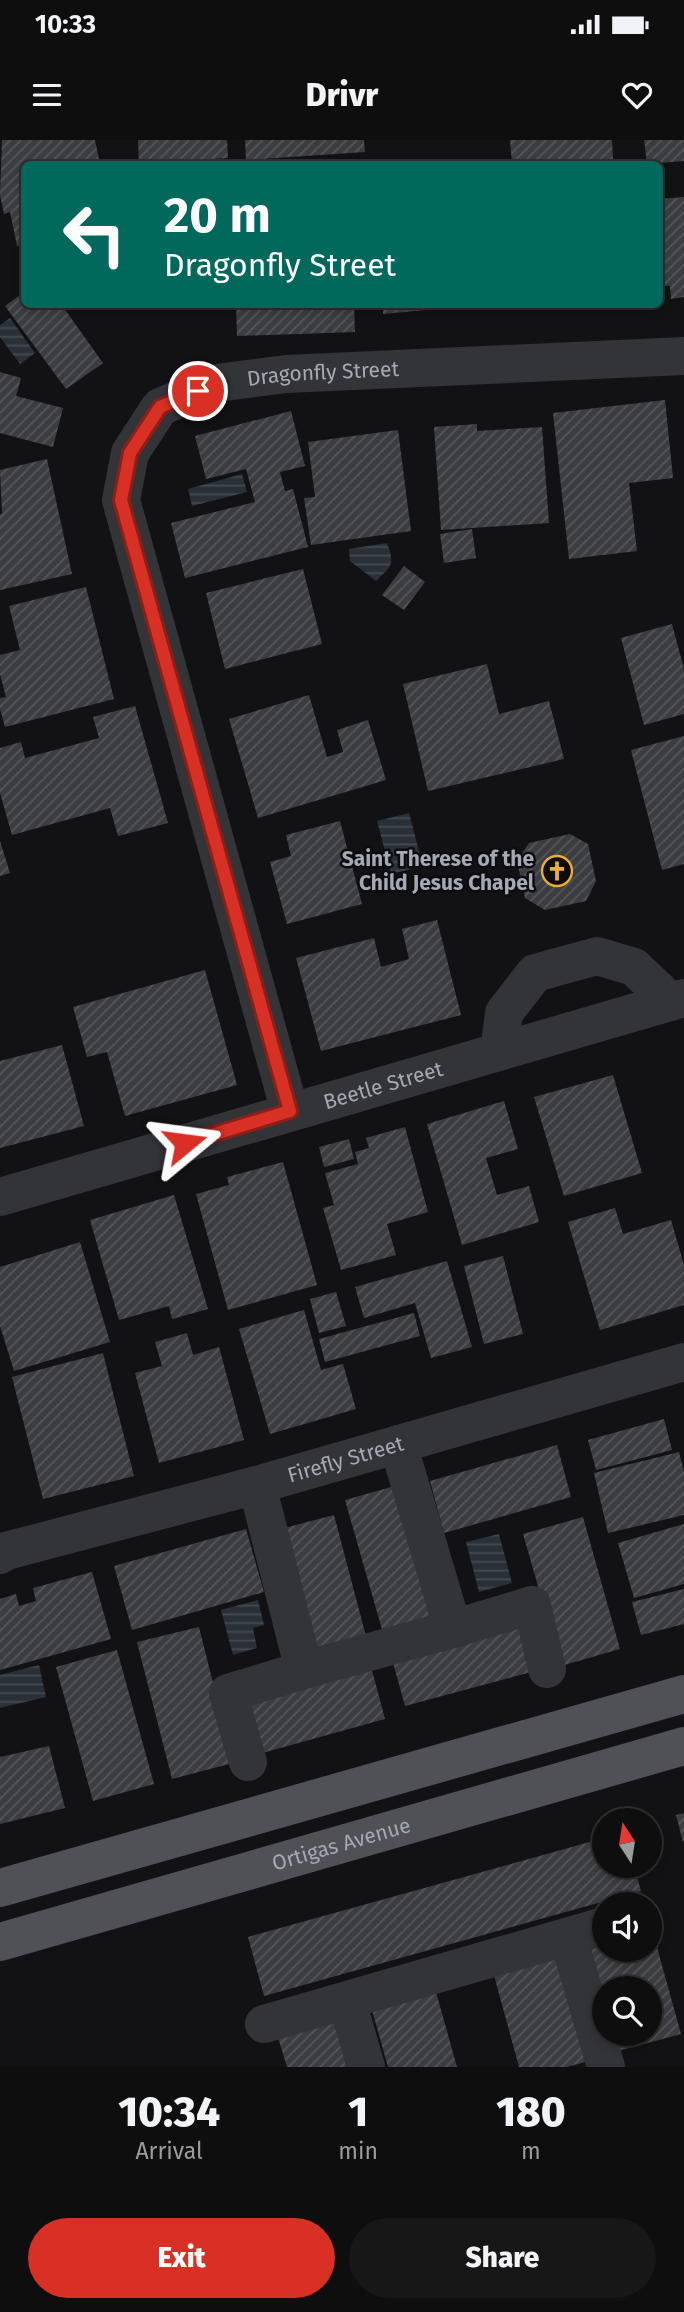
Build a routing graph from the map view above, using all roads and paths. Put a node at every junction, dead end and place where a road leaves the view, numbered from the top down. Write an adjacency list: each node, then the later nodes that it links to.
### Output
1 (684, 356): 4 (street, Dragonfly Street)
2 (678, 1000): 3 (street, Beetle Street); 3 (street)
3 (499, 1052): 4 (street, Beetle Street)
4 (290, 1111): 5 (street, Beetle Street)
5 (0, 1197)
6 (683, 1366): 7 (street, Firefly Street)
7 (398, 1444): 8 (street, Firefly Street); 10 (street)
8 (257, 1485): 9 (street, Firefly Street); 12 (street)
9 (1, 1546)
10 (453, 1629): 11 (street); 12 (street)
11 (547, 1669)
12 (304, 1670): 15 (street)
13 (684, 1694): 16 (main road)
14 (684, 1746): 19 (main road, Ortigas Avenue)
15 (248, 1762)
16 (4, 1885)
17 (592, 1930): 18 (street)
18 (568, 1937): 20 (street); 23 (street)
19 (0, 1942)
20 (347, 2001): 21 (street); 22 (street)
21 (264, 2024)
22 (366, 2067)
23 (606, 2067)

